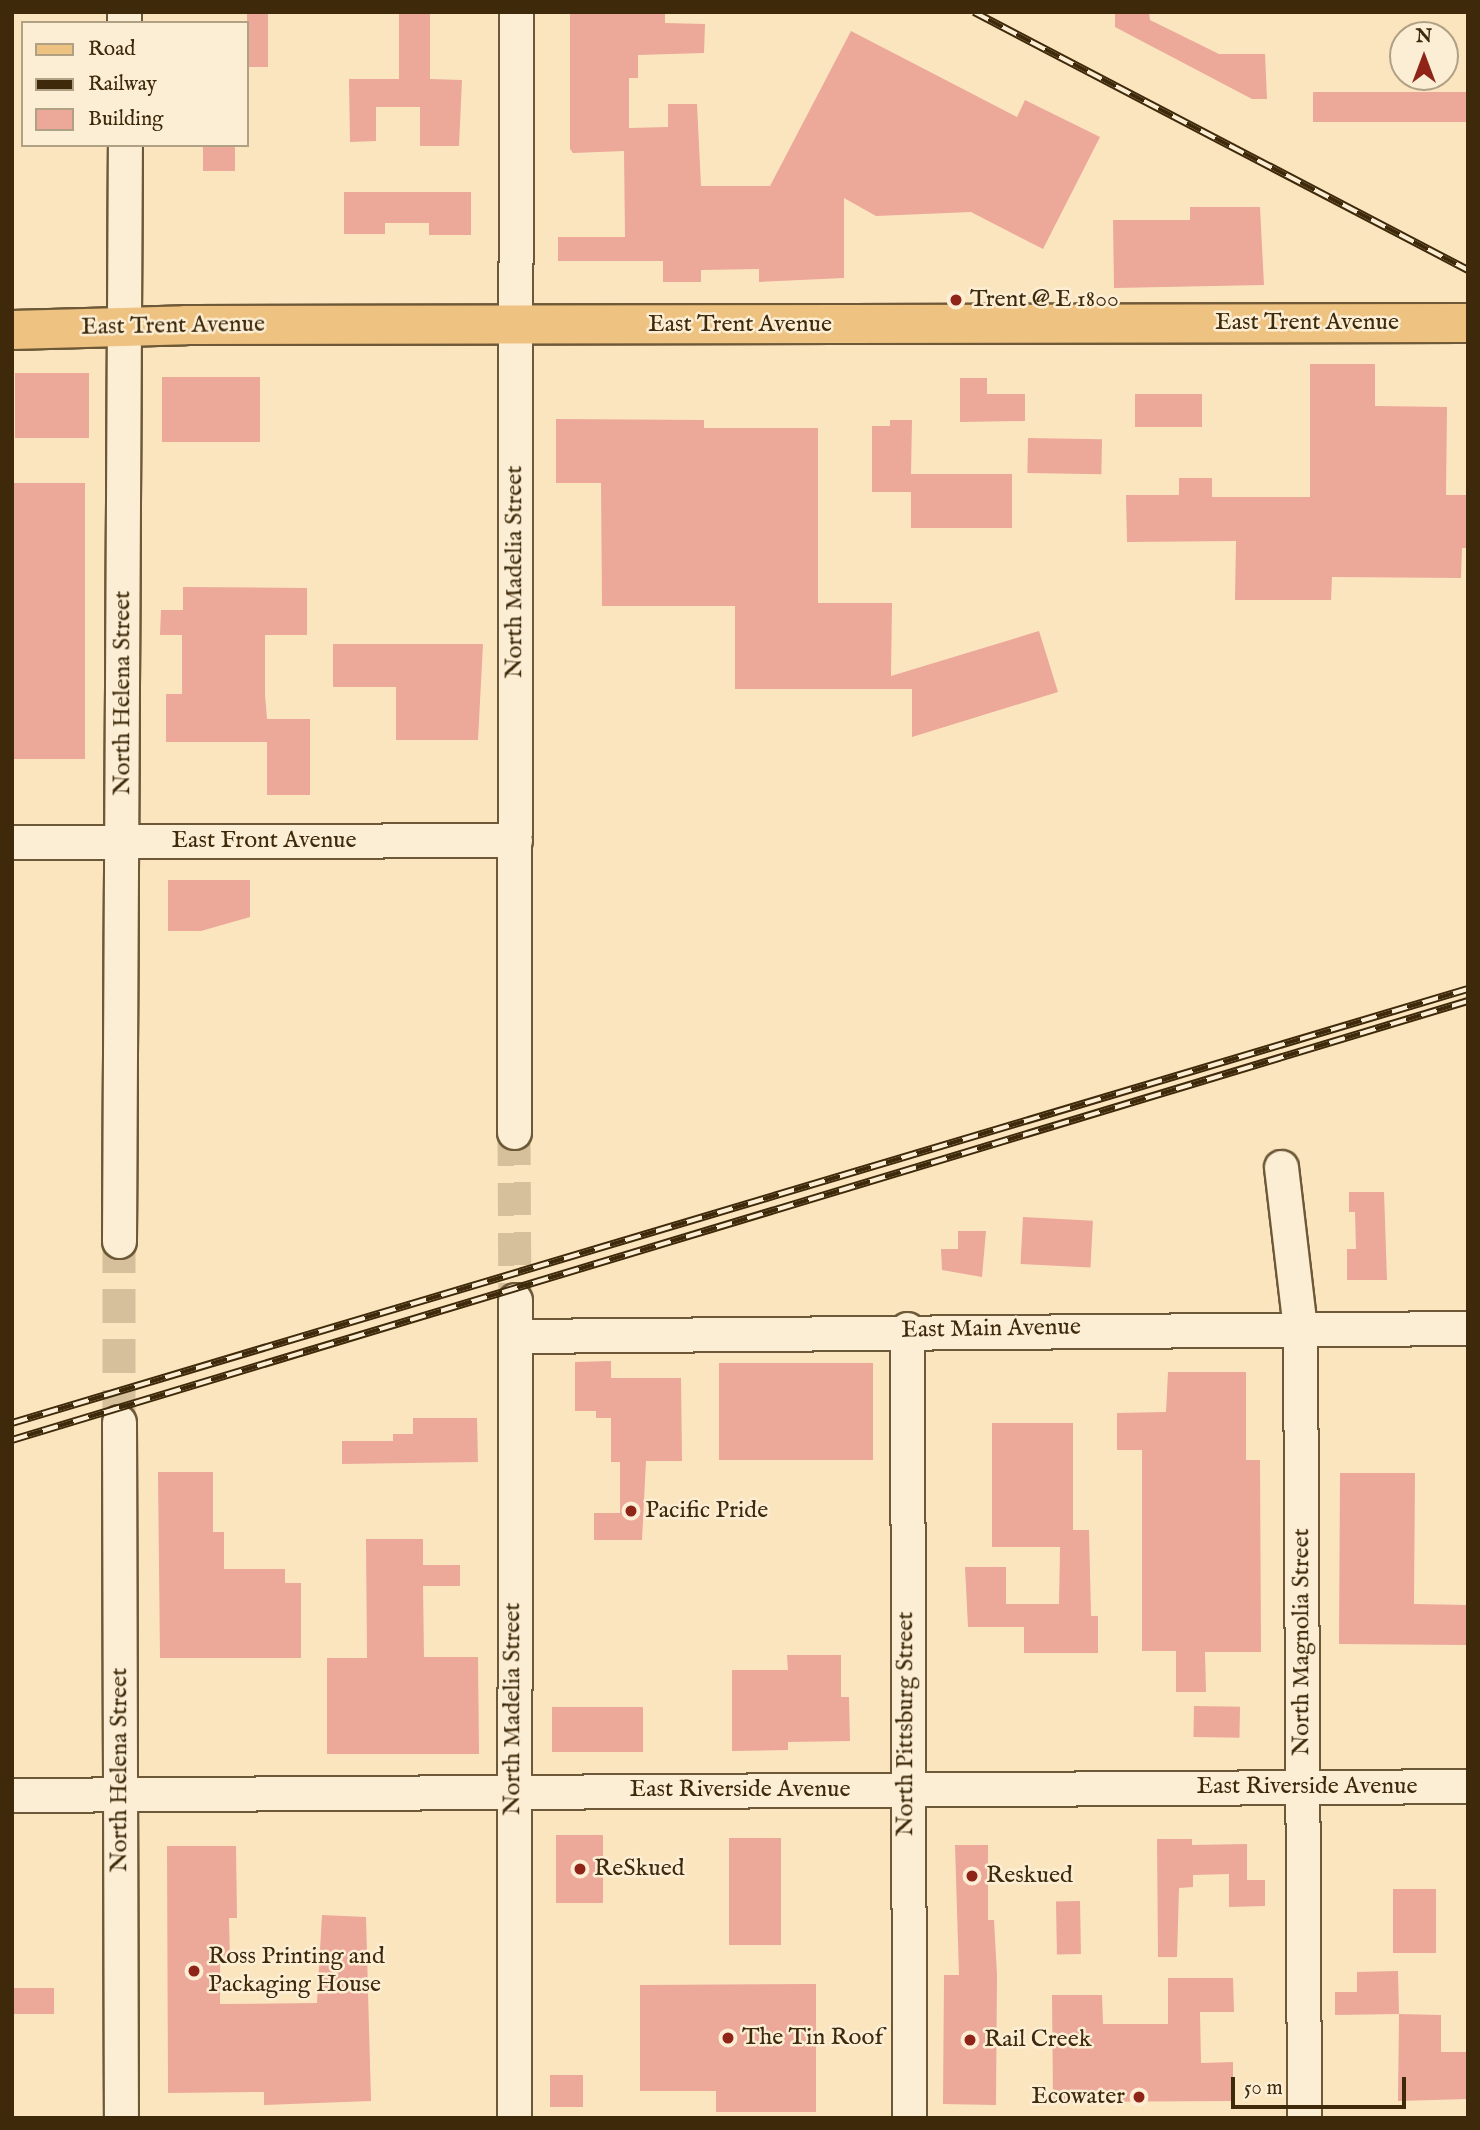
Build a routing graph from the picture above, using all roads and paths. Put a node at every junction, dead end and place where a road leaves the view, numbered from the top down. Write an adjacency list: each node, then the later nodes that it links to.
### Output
1 (516, 12): 5 (street, North Madelia Street)
2 (125, 147): 4 (street, North Helena Street)
3 (1468, 323): 5 (main road, East Trent Avenue)
4 (126, 326): 5 (main road, East Trent Avenue); 6 (main road, East Trent Avenue); 9 (street, North Helena Street)
5 (515, 326): 7 (street, North Madelia Street)
6 (12, 330)
7 (515, 840): 9 (street, East Front Avenue); 10 (street, North Madelia Street)
8 (12, 842): 9 (street, East Front Avenue)
9 (122, 842): 12 (street, North Helena Street)
10 (514, 1132)
11 (1281, 1167): 14 (street, North Magnolia Street)
12 (119, 1241)
13 (515, 1300): 17 (street, North Madelia Street)
14 (1300, 1328): 15 (street, East Main Avenue); 16 (street, East Main Avenue); 19 (street, North Magnolia Street)
15 (1468, 1328)
16 (907, 1329): 17 (street, East Main Avenue); 21 (street, North Pittsburg Street)
17 (515, 1336): 22 (street, North Madelia Street)
18 (119, 1422): 23 (street, North Helena Street)
19 (1303, 1786): 20 (street, East Riverside Avenue); 21 (street, East Riverside Avenue); 28 (street, North Magnolia Street)
20 (1468, 1786)
21 (904, 1788): 22 (street, East Riverside Avenue); 27 (street, North Pittsburg Street)
22 (512, 1792): 23 (street, East Riverside Avenue); 26 (street, North Madelia Street)
23 (120, 1794): 24 (street, East Riverside Avenue); 25 (street, North Helena Street)
24 (12, 1795)
25 (121, 2118)
26 (514, 2118)
27 (909, 2118)
28 (1304, 2118)

